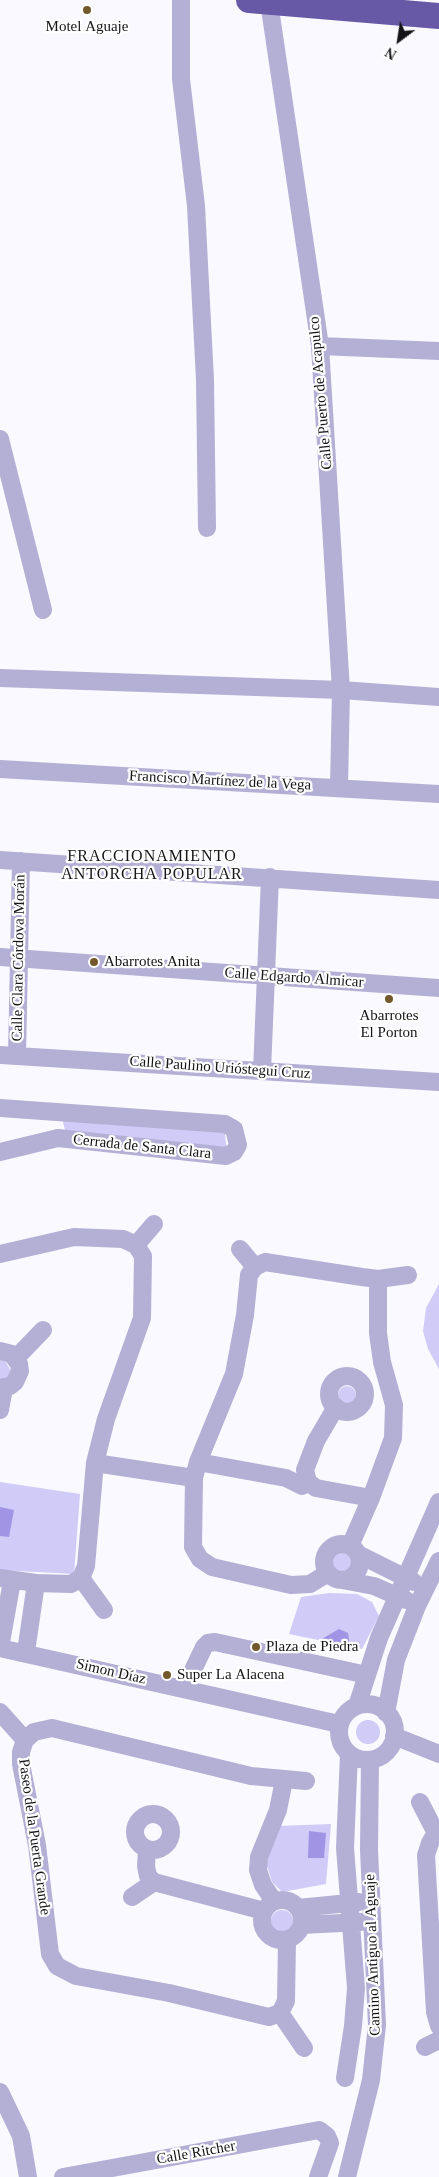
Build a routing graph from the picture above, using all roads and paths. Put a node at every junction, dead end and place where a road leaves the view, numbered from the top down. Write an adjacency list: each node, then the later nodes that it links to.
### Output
1 (181, 0): 7 (street)
2 (259, 1): 3 (highway); 4 (street, Calle Puerto de Acapulco)
3 (438, 21)
4 (320, 346): 5 (street); 10 (street, Calle Puerto de Acapulco)
5 (439, 351)
6 (0, 439): 8 (street)
7 (207, 528)
8 (43, 610)
9 (0, 678): 10 (street)
10 (342, 690): 11 (street); 13 (street, Calle Puerto de Acapulco)
11 (439, 697)
12 (0, 769): 13 (street, Francisco Martínez de la Vega)
13 (339, 787): 14 (street, Francisco Martínez de la Vega)
14 (439, 794)
15 (0, 860): 16 (street)
16 (21, 861): 17 (street); 20 (street, Calle Clara Córdova Morán)
17 (270, 877): 18 (street); 21 (street)
18 (439, 890)
19 (0, 957): 20 (street, Calle Edgardo Almicar)
20 (19, 959): 21 (street, Calle Edgardo Almicar); 23 (street, Calle Clara Córdova Morán)
21 (266, 975): 22 (street, Calle Edgardo Almicar); 24 (street)
22 (439, 988)
23 (9, 1055): 24 (street, Calle Paulino Urióstegui Cruz)
24 (262, 1071): 25 (street, Calle Paulino Urióstegui Cruz)
25 (439, 1082)
26 (0, 1108): 27 (street, Cerrada de Santa Clara)
27 (58, 1113): 28 (street); 28 (street, Cerrada de Santa Clara)
28 (58, 1138): 29 (street, Cerrada de Santa Clara)
29 (0, 1152)
30 (154, 1224): 31 (street)
31 (136, 1245): 33 (street); 43 (street)
32 (240, 1248): 34 (street)
33 (0, 1254)
34 (255, 1267): 36 (street); 44 (street)
35 (408, 1275): 36 (street)
36 (378, 1279): 46 (street)
37 (43, 1330): 39 (street)
38 (0, 1351): 39 (street)
39 (16, 1358): 40 (street)
40 (2, 1388): 42 (street)
41 (336, 1407): 45 (street)
42 (0, 1410)
43 (95, 1463): 44 (street); 51 (street)
44 (196, 1470): 45 (street); 50 (street)
45 (301, 1486): 46 (street)
46 (371, 1498): 48 (street)
47 (439, 1502): 52 (street)
48 (354, 1550): 50 (street); 50 (street); 52 (street)
49 (439, 1561): 55 (street)
50 (335, 1577): 56 (street)
51 (81, 1578): 54 (street); 58 (street)
52 (405, 1578): 55 (street); 56 (street)
53 (6, 1579): 54 (street); 59 (street)
54 (36, 1583): 60 (street)
55 (426, 1588): 57 (street)
56 (397, 1595): 57 (street); 61 (street)
57 (417, 1606): 65 (street)
58 (104, 1610)
59 (0, 1648): 60 (street, Simon Díaz)
60 (26, 1652): 62 (street, Simon Díaz)
61 (367, 1675): 62 (street); 63 (street)
62 (184, 1689): 66 (street, Simon Díaz)
63 (357, 1706): 65 (street); 66 (street)
64 (0, 1712): 68 (street)
65 (386, 1713): 67 (street)
66 (340, 1724): 69 (street)
67 (394, 1736): 70 (street); 71 (street)
68 (25, 1740): 72 (street, Paseo de la Puerta Grande); 89 (street, Paseo de la Puerta Grande)
69 (350, 1754): 71 (street); 79 (street, Camino Antiguo al Aguaje)
70 (439, 1754)
71 (370, 1760): 80 (street, Camino Antiguo al Aguaje)
72 (284, 1780): 73 (street, Paseo de la Puerta Grande); 81 (street)
73 (306, 1781)
74 (420, 1802): 75 (street)
75 (438, 1833): 90 (street)
76 (147, 1849): 77 (street)
77 (154, 1882): 78 (street); 81 (street)
78 (132, 1897)
79 (349, 1902): 80 (street); 82 (street); 84 (street, Camino Antiguo al Aguaje)
80 (372, 1902): 83 (street, Camino Antiguo al Aguaje)
81 (269, 1906): 82 (street); 86 (street)
82 (298, 1908): 85 (street)
83 (374, 1921): 84 (street); 88 (street, Camino Antiguo al Aguaje)
84 (350, 1922): 85 (street); 87 (street, Camino Antiguo al Aguaje)
85 (302, 1925): 86 (street)
86 (287, 1940): 89 (street)
87 (356, 1988): 88 (street); 92 (street, Camino Antiguo al Aguaje)
88 (377, 1990): 97 (street, Camino Antiguo al Aguaje)
89 (280, 2013): 91 (street)
90 (439, 2026)
91 (304, 2048)
92 (345, 2078)
93 (0, 2092): 94 (street)
94 (28, 2177)
95 (63, 2177): 96 (street, Calle Ritcher)
96 (318, 2177)
97 (347, 2177)

